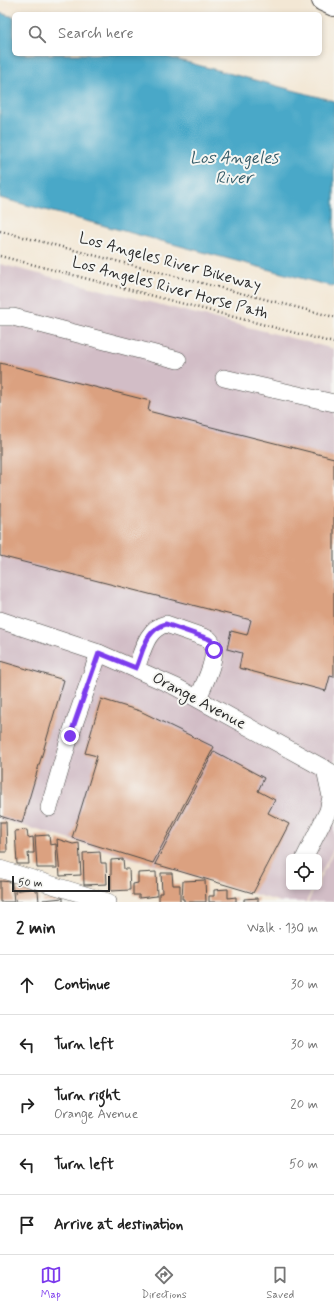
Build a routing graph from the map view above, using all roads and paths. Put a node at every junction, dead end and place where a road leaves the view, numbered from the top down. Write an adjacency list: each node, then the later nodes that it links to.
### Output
1 (323, 0): 2 (highway)
2 (334, 5)
3 (0, 231): 6 (path, Los Angeles River Bikeway)
4 (0, 256): 7 (path, Los Angeles River Horse Path)
5 (0, 317): 8 (street)
6 (334, 317)
7 (334, 343)
8 (178, 360)
9 (224, 378): 10 (street)
10 (334, 402)
11 (0, 620): 12 (street, Orange Avenue)
12 (99, 653): 13 (street, Orange Avenue); 16 (street)
13 (136, 668): 14 (street, Orange Avenue); 14 (street)
14 (198, 698): 15 (street, Orange Avenue)
15 (331, 768): 17 (street)
16 (49, 808)
17 (306, 854)
18 (0, 869): 19 (street)
19 (108, 902)

